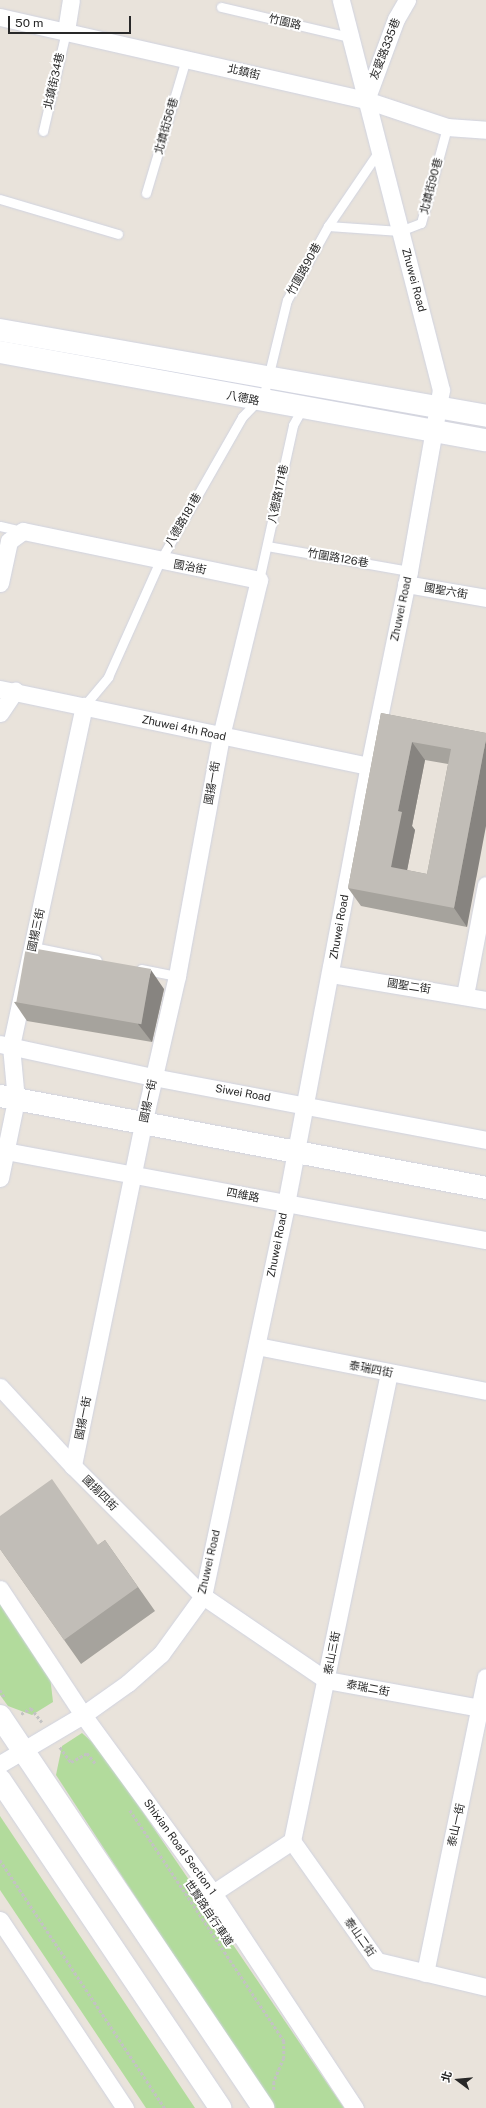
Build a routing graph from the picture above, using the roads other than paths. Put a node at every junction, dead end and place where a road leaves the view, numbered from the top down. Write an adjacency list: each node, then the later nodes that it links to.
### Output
1 (71, 0): 6 (street)
2 (341, 0): 7 (street, Zhuwei Road)
3 (407, 0): 9 (street, 友愛路335巷)
4 (221, 7): 7 (lane, 竹圍路)
5 (0, 17): 6 (street, 北鎮街)
6 (66, 31): 8 (street, 北鎮街); 12 (lane, 北鎮街34巷)
7 (349, 37): 9 (street, Zhuwei Road)
8 (186, 59): 9 (street, 北鎮街); 14 (lane, 北鎮街56巷)
9 (366, 100): 10 (street, 北鎮街); 13 (street, Zhuwei Road)
10 (447, 127): 11 (street, 北鎮街); 17 (lane, 北鎮街90巷)
11 (485, 128)
12 (43, 131)
13 (380, 150): 16 (lane, 竹圍路90巷); 17 (street, Zhuwei Road)
14 (146, 193)
15 (0, 199): 18 (lane)
16 (328, 226): 17 (lane); 21 (lane, 竹圍路90巷)
17 (400, 231): 23 (street, Zhuwei Road)
18 (118, 234)
19 (0, 330): 21 (street)
20 (0, 352): 22 (street, 八德路)
21 (268, 377): 22 (lane, 竹圍路90巷); 23 (street)
22 (256, 401): 24 (street, 八德路); 31 (lane, 八德路181巷)
23 (438, 407): 25 (street); 26 (street, Zhuwei Road)
24 (302, 409): 26 (street, 八德路); 30 (lane, 八德路171巷)
25 (486, 416)
26 (435, 431): 27 (street, 八德路); 32 (street, Zhuwei Road)
27 (486, 440)
28 (0, 526): 29 (lane)
29 (24, 532): 31 (street, 國治街); 34 (street)
30 (266, 546): 32 (lane, 竹圍路126巷); 33 (lane, 八德路171巷)
31 (160, 561): 33 (street, 國治街); 37 (lane, 八德路181巷)
32 (408, 578): 35 (street, 國聖六街); 40 (street, Zhuwei Road)
33 (259, 580): 39 (street)
34 (0, 582)
35 (486, 598)
36 (7, 690): 37 (street, Zhuwei 4th Road); 38 (street)
37 (84, 706): 39 (street, Zhuwei 4th Road); 42 (street, 國揚三街)
38 (0, 712)
39 (221, 736): 40 (street, Zhuwei 4th Road); 46 (street, 國揚一街)
40 (369, 766): 45 (street, Zhuwei Road)
41 (486, 885): 47 (street)
42 (32, 947): 43 (lane); 49 (street, 國揚三街)
43 (108, 963)
44 (131, 967): 46 (lane)
45 (331, 974): 47 (street, 國聖二街); 52 (street, Zhuwei Road)
46 (177, 976): 50 (street, 國揚一街)
47 (465, 996): 48 (street, 國聖二街)
48 (486, 1000)
49 (6, 1045): 50 (street, Siwei Road); 51 (street, 國揚三街)
50 (153, 1077): 52 (street, Siwei Road); 53 (street, 國揚一街)
51 (8, 1098): 53 (street); 55 (street, 國揚三街)
52 (304, 1104): 54 (street, Siwei Road); 56 (street, Zhuwei Road)
53 (143, 1124): 56 (street); 57 (street, 國揚一街)
54 (486, 1140)
55 (2, 1150): 57 (street, 四維路); 58 (street, 國揚三街)
56 (294, 1153): 59 (street); 60 (street, Zhuwei Road)
57 (133, 1173): 60 (street, 四維路); 66 (street, 國揚一街)
58 (0, 1178)
59 (486, 1188)
60 (286, 1204): 61 (street, 四維路); 62 (street, Zhuwei Road)
61 (486, 1240)
62 (257, 1346): 63 (street, 泰瑞四街); 68 (street, Zhuwei Road)
63 (389, 1373): 65 (street, 泰瑞四街); 70 (street, 泰山三街)
64 (0, 1388): 66 (street, 國揚四街)
65 (486, 1392)
66 (73, 1466): 68 (street, 國揚四街)
67 (0, 1590): 72 (street, Shixian Road Section 1)
68 (203, 1596): 70 (street, 泰瑞二街); 72 (street, Zhuwei Road)
69 (486, 1676): 71 (street, 泰山一街)
70 (326, 1680): 71 (street, 泰瑞二街); 77 (street, 泰山三街)
71 (483, 1709): 80 (street, 泰山一街)
72 (83, 1715): 74 (street, Zhuwei Road); 78 (street, Shixian Road Section 1)
73 (0, 1716): 74 (street)
74 (23, 1750): 75 (street, Zhuwei Road); 82 (street)
75 (0, 1764)
76 (0, 1780): 84 (street)
77 (292, 1841): 78 (street); 80 (street, 泰山二街)
78 (214, 1893): 85 (street, Shixian Road Section 1)
79 (0, 1920): 83 (street)
80 (426, 1973): 81 (street, 泰山二街)
81 (486, 1987)
82 (269, 2102)
83 (125, 2108)
84 (220, 2108)
85 (355, 2108)

